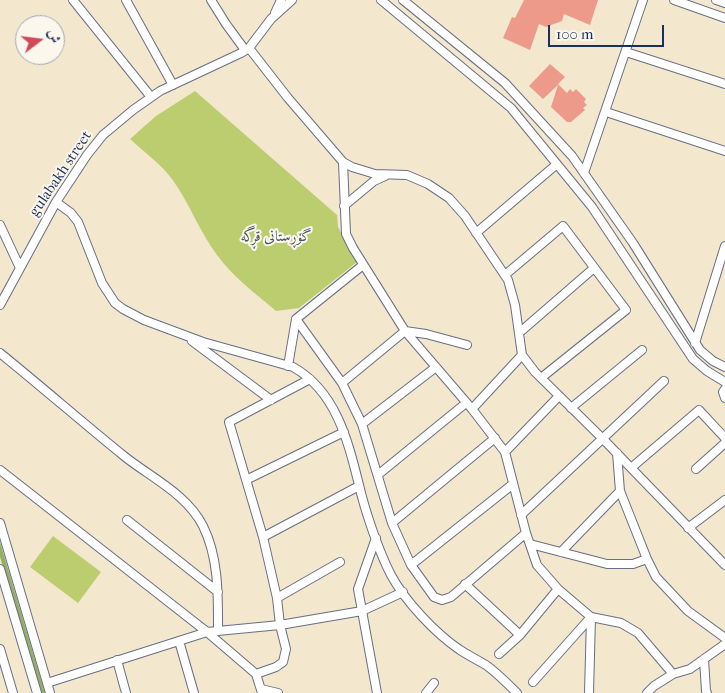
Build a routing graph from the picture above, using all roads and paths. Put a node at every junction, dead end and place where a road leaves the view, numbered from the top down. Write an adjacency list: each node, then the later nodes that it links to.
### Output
1 (73, 0): 18 (street)
2 (126, 0): 17 (street)
3 (211, 0): 14 (street)
4 (281, 0): 13 (street, gulabakh street)
5 (292, 0): 13 (street, gulabakh street)
6 (381, 0): 22 (street)
7 (403, 0): 23 (street)
8 (643, 0): 15 (street)
9 (674, 0): 12 (street)
10 (716, 0): 11 (street)
11 (725, 3)
12 (725, 18)
13 (271, 19): 14 (street, gulabakh street)
14 (247, 49): 17 (street, gulabakh street); 21 (street)
15 (626, 52): 16 (street); 19 (street)
16 (725, 84)
17 (173, 85): 18 (street, gulabakh street)
18 (151, 97): 25 (street, gulabakh street)
19 (606, 112): 20 (street); 23 (street)
20 (725, 151)
21 (343, 162): 24 (street); 26 (street)
22 (557, 164): 28 (street); 50 (street)
23 (584, 173): 39 (street)
24 (386, 176): 26 (street); 28 (street)
25 (56, 202): 31 (street, gulabakh street); 38 (street)
26 (344, 206): 30 (street)
27 (0, 225): 31 (street)
28 (476, 233): 33 (street)
29 (725, 246): 39 (street)
30 (363, 265): 35 (street); 36 (street)
31 (20, 268): 34 (street, gulabakh street)
32 (594, 268): 33 (street); 37 (street); 47 (street)
33 (505, 275): 37 (street)
34 (0, 305)
35 (296, 319): 44 (street); 51 (street)
36 (405, 331): 40 (street); 46 (street); 51 (street)
37 (519, 332): 43 (street)
38 (182, 334): 44 (street); 55 (street)
39 (696, 343): 45 (street)
40 (467, 345)
41 (642, 350): 57 (street)
42 (0, 353): 94 (street)
43 (522, 355): 47 (street); 56 (street)
44 (288, 366): 48 (street)
45 (725, 367)
46 (436, 368): 56 (street); 58 (street)
47 (541, 378): 53 (street)
48 (310, 379): 55 (street); 59 (street)
49 (664, 382): 62 (street)
50 (725, 382)
51 (342, 383): 58 (street)
52 (725, 389): 54 (street)
53 (559, 396): 57 (street); 64 (street)
54 (725, 398)
55 (271, 400): 72 (street)
56 (469, 406): 60 (street); 69 (street)
57 (572, 408): 62 (street)
58 (362, 424): 69 (street)
59 (344, 432): 72 (street); 74 (street)
60 (495, 438): 64 (street); 80 (street)
61 (725, 438): 66 (street)
62 (603, 439): 65 (street); 77 (street)
63 (725, 443): 67 (street)
64 (505, 452): 73 (street)
65 (617, 453): 66 (street); 75 (street)
66 (631, 468): 81 (street)
67 (696, 469)
68 (0, 470): 71 (street)
69 (379, 474): 80 (street)
70 (0, 479): 71 (street)
71 (12, 480): 101 (street)
72 (246, 480): 83 (street)
73 (513, 484): 77 (street); 89 (street)
74 (359, 486): 83 (street); 84 (street)
75 (620, 491): 86 (street); 87 (street)
76 (725, 500): 81 (street)
77 (521, 515): 82 (street)
78 (127, 520): 94 (street)
79 (0, 523): 113 (street)
80 (392, 523): 89 (street)
81 (688, 528): 90 (street)
82 (526, 533): 85 (street); 92 (street)
83 (262, 537): 96 (street)
84 (376, 538): 95 (street); 97 (street)
85 (530, 544): 86 (street); 93 (street)
86 (561, 552): 87 (street)
87 (647, 559): 103 (street)
88 (340, 562): 96 (street)
89 (411, 565): 92 (street)
90 (725, 565)
91 (0, 569): 118 (street)
92 (464, 584): 102 (street)
93 (558, 588): 98 (street); 102 (street)
94 (218, 592): 100 (street)
95 (403, 592): 97 (street); 125 (street)
96 (277, 598): 99 (street)
97 (362, 611): 99 (street); 123 (street)
98 (592, 618): 111 (street); 112 (street); 126 (street)
99 (280, 625): 100 (street); 110 (street)
100 (218, 631): 101 (street)
101 (207, 632): 104 (street); 110 (street)
102 (520, 635): 107 (street)
103 (725, 638)
104 (179, 641): 109 (street); 121 (street)
105 (725, 644): 108 (street)
106 (0, 649): 117 (street)
107 (499, 654)
108 (704, 659): 111 (street); 129 (street)
109 (116, 660): 113 (street); 120 (street)
110 (256, 674): 116 (street)
111 (673, 674): 115 (street)
112 (533, 682)
113 (47, 683): 119 (street)
114 (434, 683): 124 (street)
115 (654, 686): 127 (street); 128 (street)
116 (261, 691): 122 (street)
117 (13, 693)
118 (37, 693)
119 (50, 693)
120 (126, 693)
121 (194, 693)
122 (278, 693)
123 (377, 693)
124 (426, 693)
125 (517, 693)
126 (589, 693)
127 (647, 693)
128 (659, 693)
129 (707, 693)

